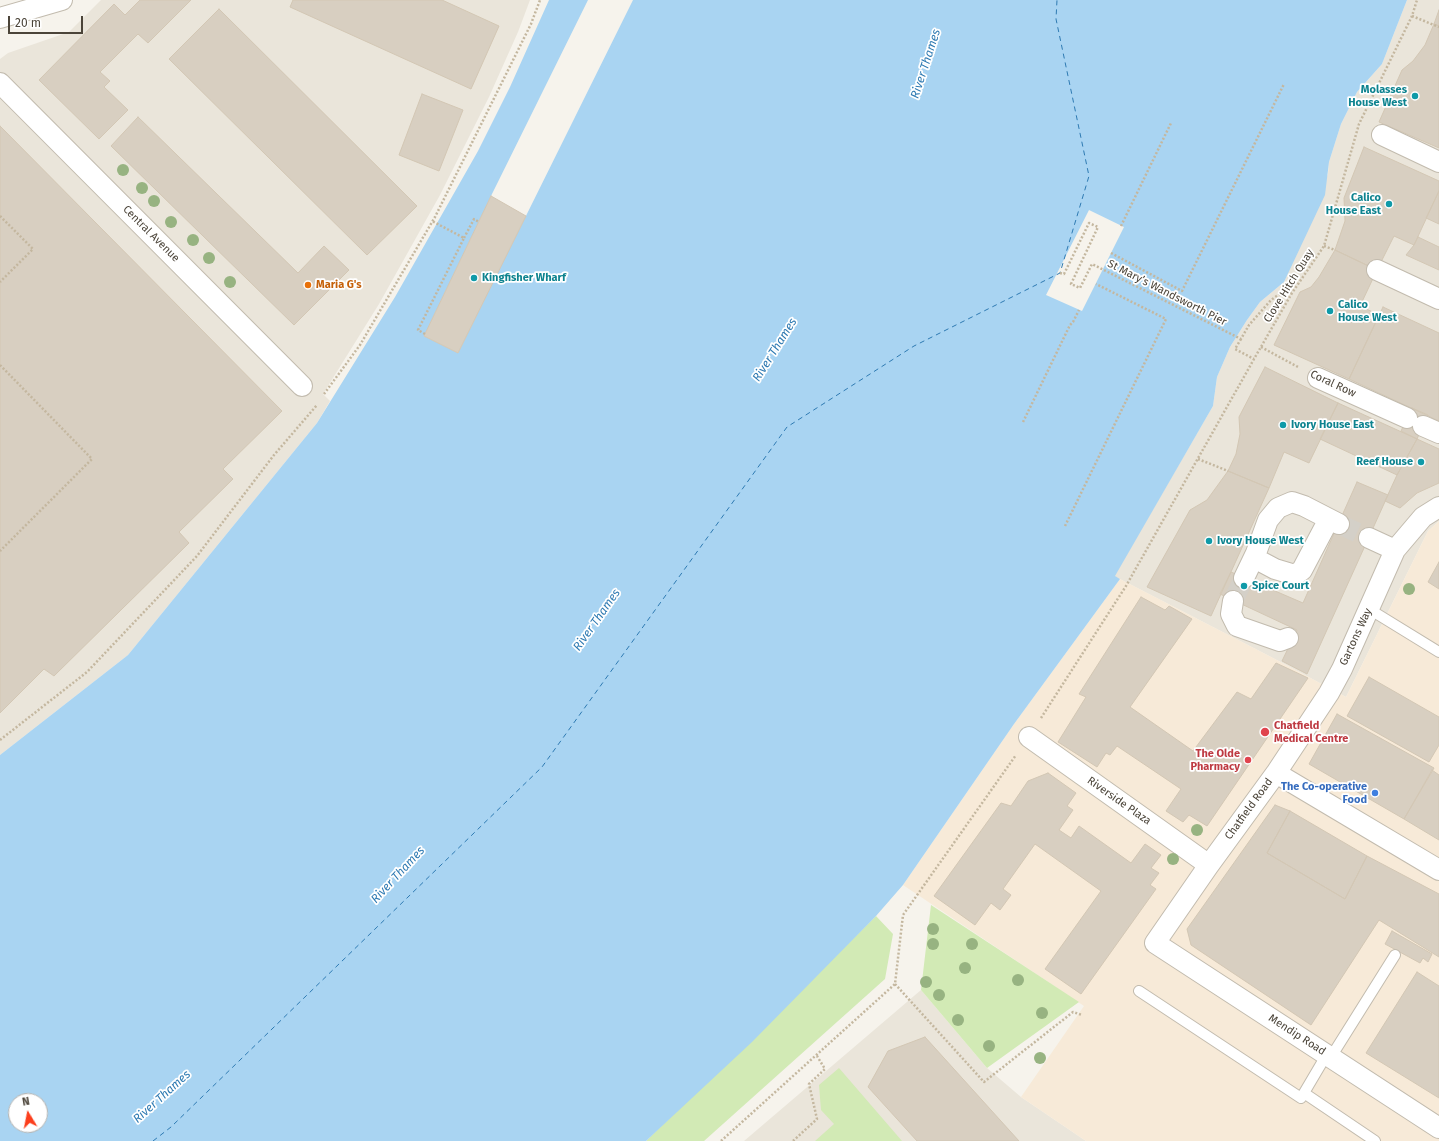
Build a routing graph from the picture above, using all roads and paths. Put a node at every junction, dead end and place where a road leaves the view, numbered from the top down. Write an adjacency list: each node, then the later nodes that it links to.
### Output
1 (62, 0): 5 (street)
2 (540, 0): 13 (path)
3 (1417, 0): 4 (path, Clove Hitch Quay)
4 (1412, 16): 6 (path); 17 (path, Clove Hitch Quay)
5 (0, 18)
6 (1439, 27)
7 (0, 83): 33 (street, Central Avenue)
8 (1284, 84): 19 (path)
9 (1171, 123): 15 (path)
10 (1382, 135): 11 (street)
11 (1439, 162)
12 (0, 216): 22 (path)
13 (432, 221): 16 (path); 34 (path)
14 (479, 222): 16 (path)
15 (1121, 226)
16 (464, 238): 27 (path)
17 (1324, 246): 18 (path); 24 (path, Clove Hitch Quay)
18 (1335, 250)
19 (1111, 253)
20 (1377, 270): 25 (street)
21 (1060, 273): 28 (path, St Mary’s Wandsworth Pier)
22 (0, 282)
23 (1096, 284): 41 (path)
24 (1292, 293): 28 (path); 29 (path, Clove Hitch Quay)
25 (1439, 298)
26 (1079, 310): 36 (path)
27 (425, 334)
28 (1241, 339): 30 (path)
29 (1261, 347): 30 (path, Clove Hitch Quay); 32 (path, Coral Row)
30 (1254, 359): 38 (path, Clove Hitch Quay)
31 (0, 365): 44 (path)
32 (1318, 378): 37 (street, Coral Row)
33 (302, 386)
34 (323, 396)
35 (318, 403): 52 (path)
36 (1023, 422)
37 (1423, 426)
38 (1198, 459): 39 (path); 51 (path, Clove Hitch Quay)
39 (1228, 471)
40 (1439, 507): 43 (street, Gartons Way)
41 (1065, 526)
42 (1369, 538): 43 (street)
43 (1395, 550): 48 (street, Gartons Way)
44 (0, 551)
45 (1256, 553): 45 (street); 46 (street)
46 (1244, 578)
47 (1233, 601): 49 (street)
48 (1369, 609): 50 (lane); 53 (street, Gartons Way)
49 (1288, 638)
50 (1439, 652)
51 (1029, 737): 54 (street, Riverside Plaza); 58 (path, Clove Hitch Quay)
52 (0, 740)
53 (1276, 773): 54 (street, Chatfield Road); 55 (street, Chatfield Road)
54 (1209, 865): 56 (street, Chatfield Road)
55 (1439, 870)
56 (1155, 942): 61 (street, Mendip Road)
57 (1395, 955): 61 (lane)
58 (895, 984): 60 (path); 62 (path)
59 (1139, 991): 63 (lane)
60 (1082, 1015)
61 (1329, 1055): 63 (lane); 64 (street, Mendip Road)
62 (817, 1056): 65 (path); 66 (path)
63 (1304, 1093): 67 (lane)
64 (1439, 1128)
65 (721, 1141)
66 (793, 1141)
67 (1375, 1141)

